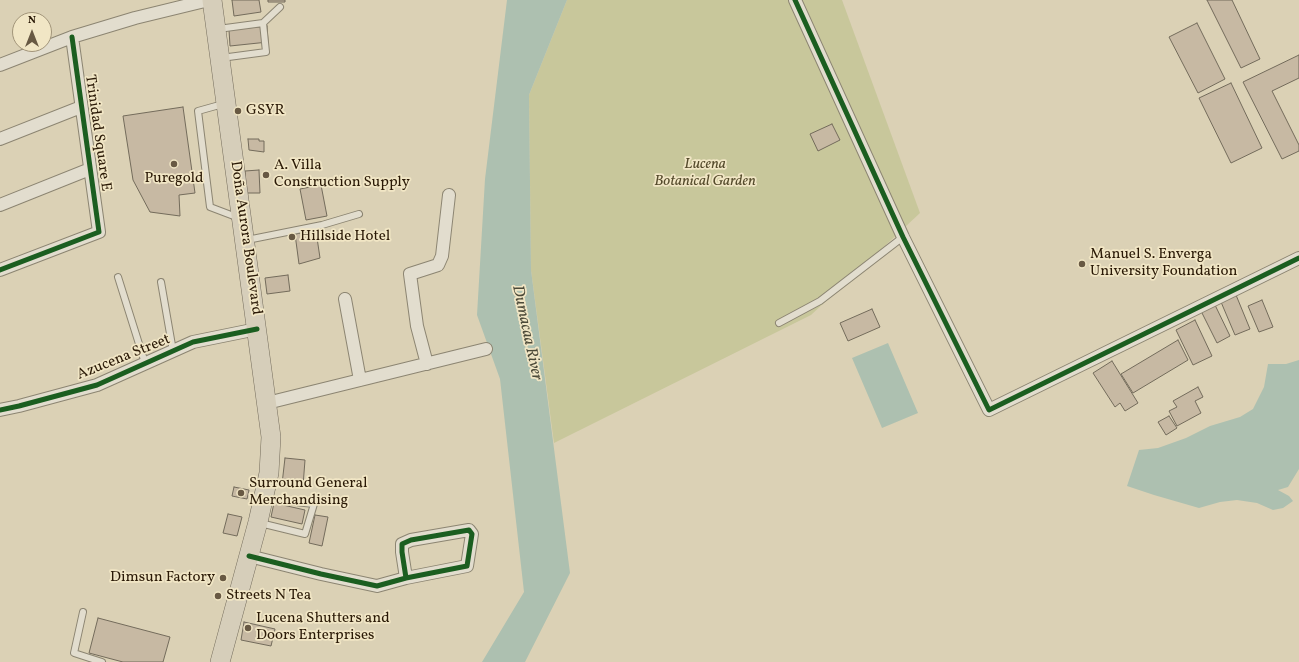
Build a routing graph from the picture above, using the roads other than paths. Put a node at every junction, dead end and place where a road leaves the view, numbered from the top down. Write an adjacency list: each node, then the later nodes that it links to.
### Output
1 (211, 0): 5 (main road, Doña Aurora Boulevard); 6 (street)
2 (795, 0): 17 (street)
3 (280, 7): 4 (lane)
4 (263, 23): 5 (lane); 7 (lane)
5 (217, 29): 7 (main road, Doña Aurora Boulevard)
6 (72, 37): 8 (street); 10 (street, Trinidad Square E)
7 (220, 58): 9 (main road, Doña Aurora Boulevard)
8 (0, 64)
9 (227, 104): 16 (main road, Doña Aurora Boulevard); 16 (lane)
10 (81, 107): 11 (street); 12 (street, Trinidad Square E)
11 (0, 138)
12 (90, 169): 14 (street); 20 (street, Trinidad Square E)
13 (449, 195): 29 (street)
14 (0, 205)
15 (359, 214): 18 (lane)
16 (243, 220): 18 (main road, Doña Aurora Boulevard)
17 (903, 237): 19 (street); 24 (lane)
18 (245, 240): 25 (main road, Doña Aurora Boulevard)
19 (1299, 258)
20 (0, 270)
21 (118, 277): 28 (lane)
22 (161, 282): 27 (lane)
23 (345, 299): 30 (street)
24 (779, 323)
25 (257, 329): 27 (street, Azucena Street); 31 (main road, Doña Aurora Boulevard)
26 (486, 349): 29 (street)
27 (173, 351): 28 (street, Azucena Street)
28 (145, 363): 32 (street, Azucena Street)
29 (427, 364): 30 (street)
30 (360, 380): 31 (street)
31 (267, 403): 33 (main road, Doña Aurora Boulevard)
32 (0, 410)
33 (264, 498): 34 (main road, Doña Aurora Boulevard); 34 (lane)
34 (258, 522): 35 (main road, Doña Aurora Boulevard)
35 (249, 556): 36 (street); 39 (main road, Doña Aurora Boulevard)
36 (406, 578): 36 (street)
37 (83, 612): 38 (lane)
38 (102, 662)
39 (220, 662)

